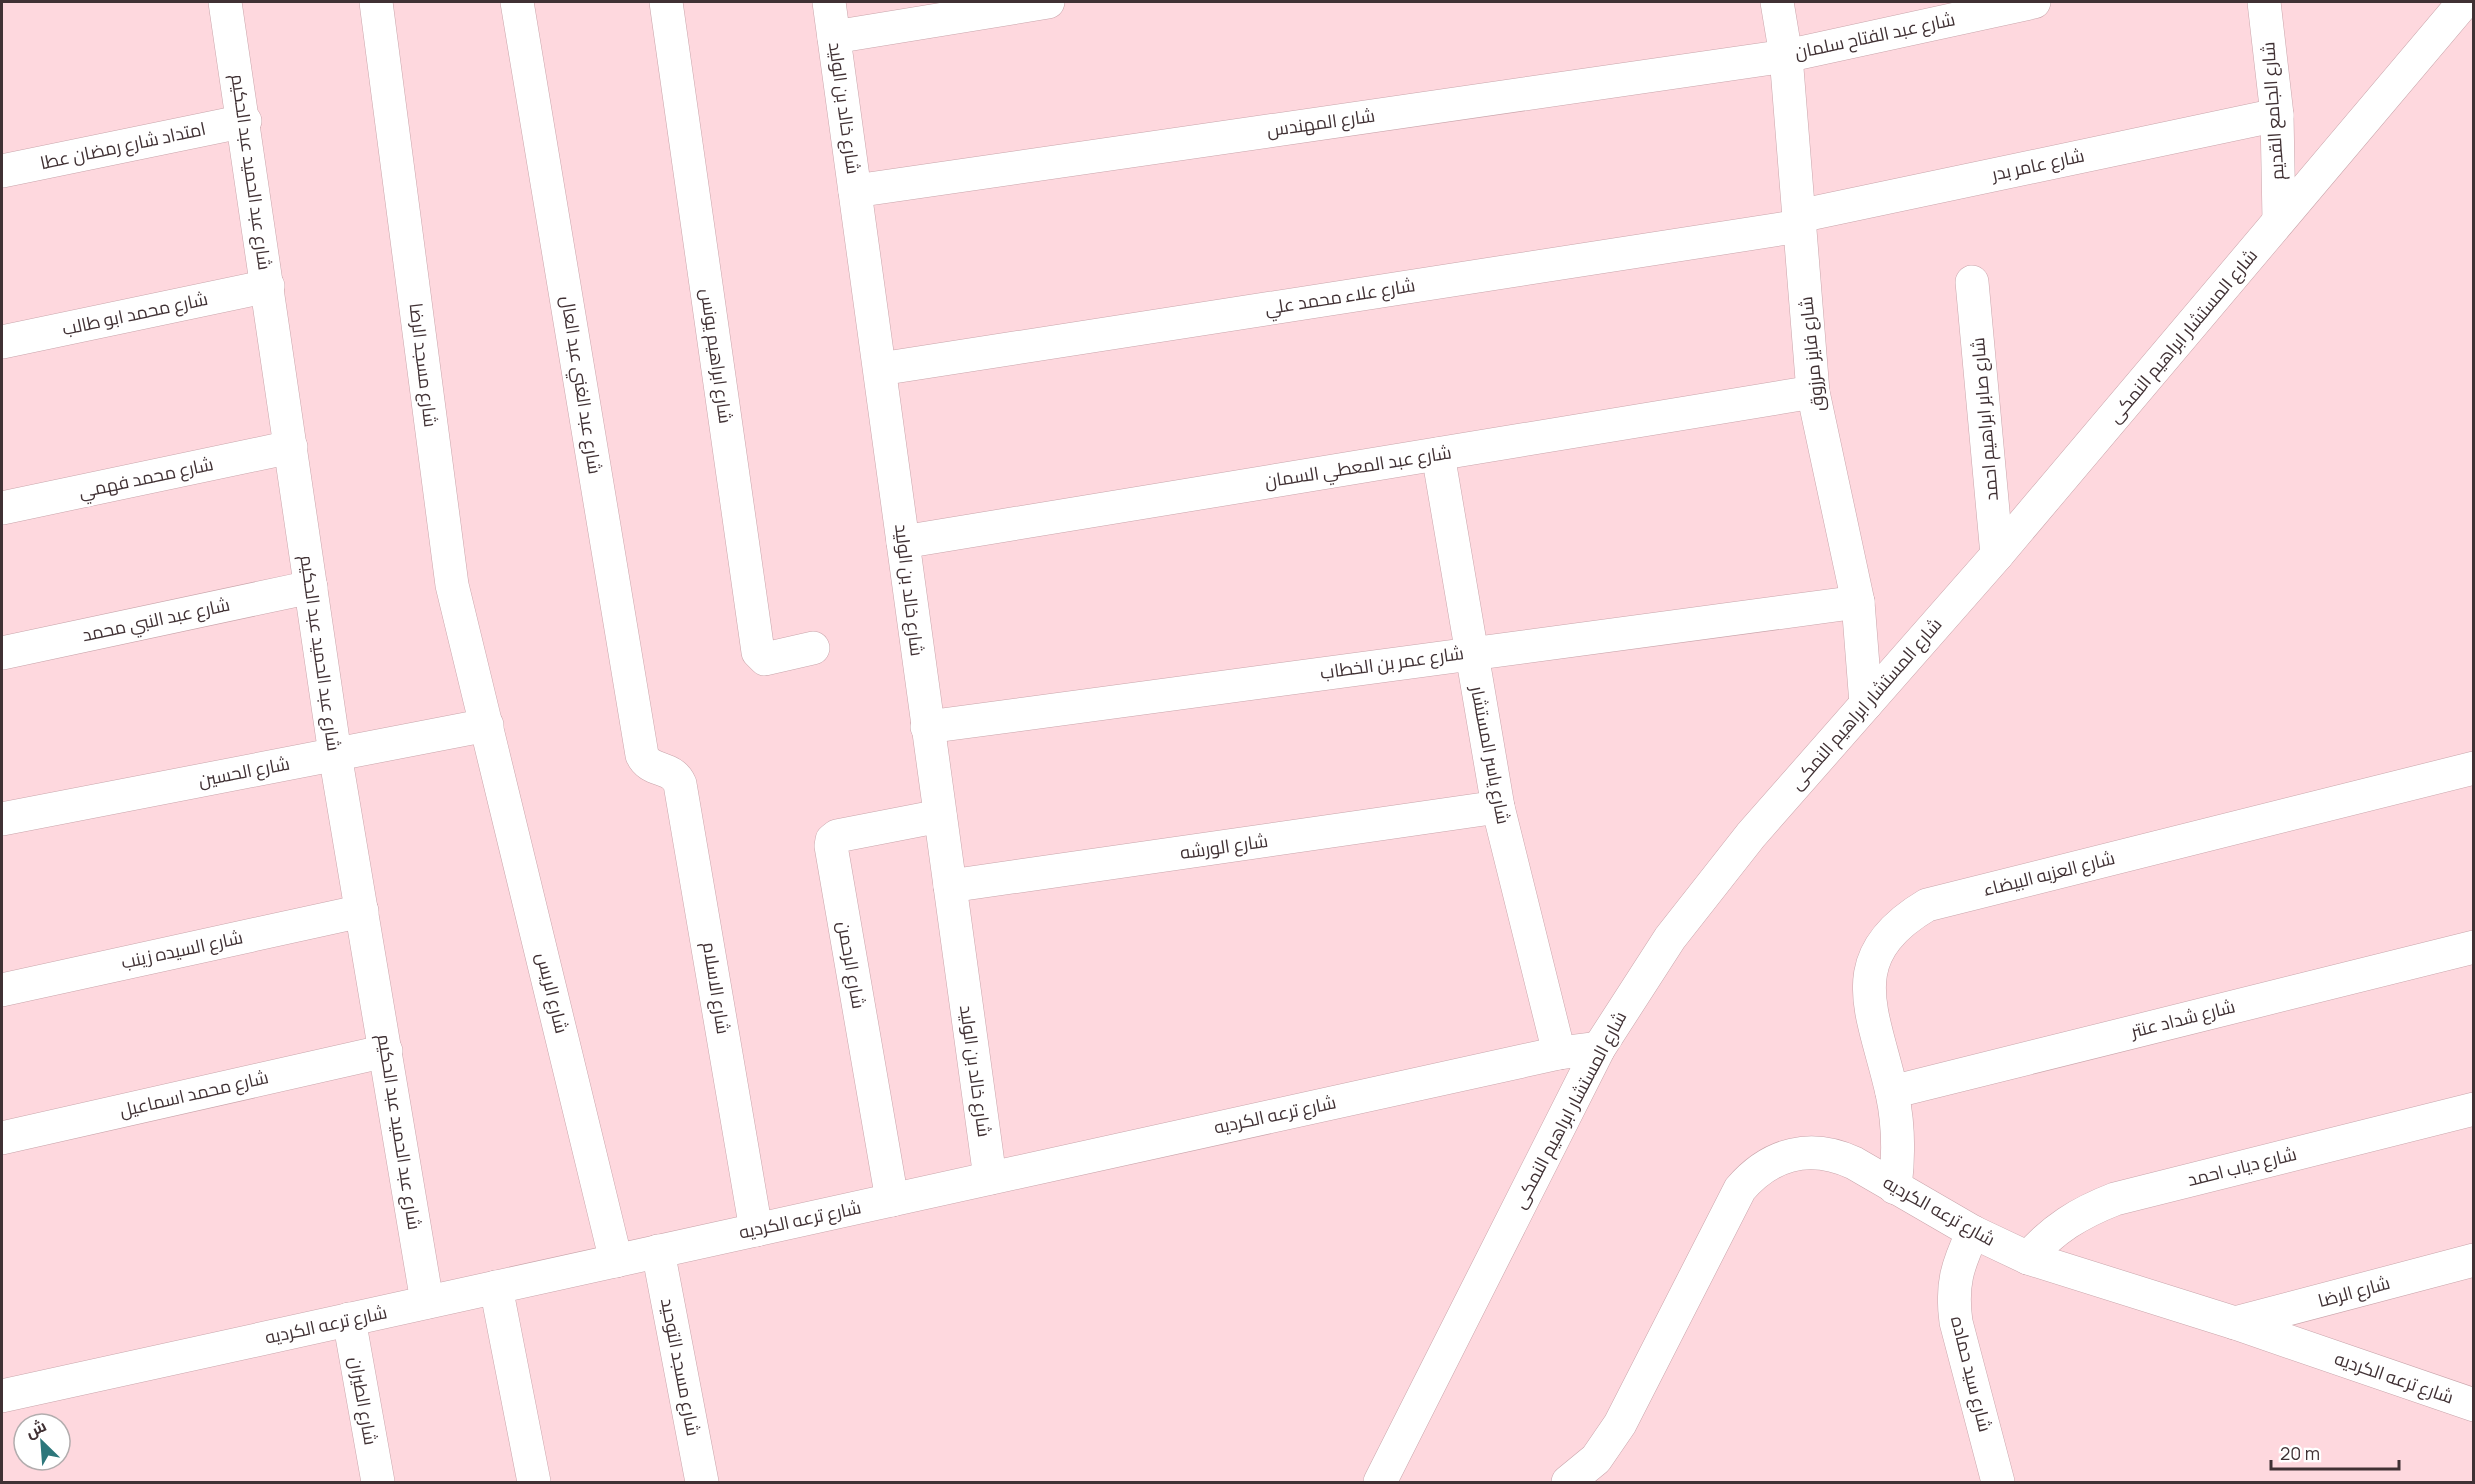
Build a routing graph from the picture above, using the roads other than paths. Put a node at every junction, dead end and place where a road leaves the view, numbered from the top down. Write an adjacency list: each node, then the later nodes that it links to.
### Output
1 (225, 2): 14 (street, شارع عبد الحميد عبد الحكيم)
2 (376, 2): 35 (street, شارع مسجد الرضا)
3 (517, 2): 38 (street, شارع عبد الغني عبد العال)
4 (666, 2): 31 (street, شارع ابراهيم يونس)
5 (829, 2): 11 (street, شارع خالد بن الوليد)
6 (1048, 2): 11 (street)
7 (1777, 2): 12 (street, شارع فايز مرزوق)
8 (2034, 2): 12 (street, شارع عبد الفتاح سلمان)
9 (2264, 2): 13 (street, شارع الجامع القديم)
10 (2464, 2): 17 (street, شارع المستشار ابراهيم النمكى)
11 (834, 37): 16 (street, شارع خالد بن الوليد)
12 (1786, 56): 16 (street, شارع المهندس); 18 (street, شارع فايز مرزوق)
13 (2277, 115): 17 (street, شارع الجامع القديم); 18 (street, شارع عامر بدر)
14 (244, 121): 15 (street, امتداد شارع رمضان عطا); 20 (street, شارع عبد الحميد عبد الحكيم)
15 (2, 171)
16 (855, 191): 22 (street, شارع خالد بن الوليد)
17 (2280, 220): 28 (street, شارع المستشار ابراهيم النمكى)
18 (1799, 221): 22 (street, شارع علاء محمد علي); 23 (street, شارع فايز مرزوق)
19 (1972, 282): 28 (street, شارع صابر ابراهيم احمد)
20 (268, 286): 21 (street, شارع محمد ابو طالب); 24 (street, شارع عبد الحميد عبد الحكيم)
21 (2, 342)
22 (880, 369): 27 (street, شارع خالد بن الوليد)
23 (1813, 392): 25 (street, شارع عبد المعطي السمان); 30 (street, شارع فايز مرزوق)
24 (291, 447): 26 (street, شارع محمد فهمي); 29 (street, شارع عبد الحميد عبد الحكيم)
25 (1438, 454): 27 (street, شارع عبد المعطي السمان); 33 (street, شارع ياسر المستشار)
26 (2, 508)
27 (903, 542): 36 (street, شارع خالد بن الوليد)
28 (1997, 555): 34 (street, شارع المستشار ابراهيم النمكى)
29 (311, 587): 32 (street, شارع عبد النبي محمد); 37 (street, شارع عبد الحميد عبد الحكيم)
30 (1858, 602): 33 (street, شارع عمر بن الخطاب); 34 (street, شارع فايز مرزوق)
31 (813, 648)
32 (2, 653)
33 (1471, 653): 36 (street, شارع عمر بن الخطاب); 40 (street, شارع ياسر المستشار)
34 (1866, 704): 47 (street, شارع المستشار ابراهيم النمكى)
35 (487, 725): 37 (street, شارع الحسين); 61 (street, شارع الريس)
36 (927, 727): 41 (street, شارع خالد بن الوليد)
37 (335, 754): 42 (street, شارع الحسين); 44 (street, شارع عبد الحميد عبد الحكيم)
38 (649, 766): 56 (street, شارع الاسلام)
39 (2474, 768): 50 (street, شارع العزبه البيضاء)
40 (1498, 807): 43 (street, شارع الورشه); 49 (street, شارع ياسر المستشار)
41 (940, 816): 43 (street, شارع خالد بن الوليد); 55 (street, شارع الرحمن)
42 (2, 819)
43 (950, 886): 53 (street, شارع خالد بن الوليد)
44 (362, 910): 46 (street, شارع السيده زينب); 48 (street, شارع عبد الحميد عبد الحكيم)
45 (2474, 947): 50 (street, شارع شداد عنتر)
46 (2, 990)
47 (1599, 1048): 49 (street, شارع ترعه الكرديه); 71 (street, شارع المستشار ابراهيم النمكى)
48 (386, 1051): 52 (street, شارع محمد اسماعيل); 63 (street, شارع عبد الحميد عبد الحكيم)
49 (1559, 1053): 53 (street, شارع ترعه الكرديه)
50 (1892, 1092): 54 (street, شارع العزبه البيضاء)
51 (2474, 1109): 59 (street, شارع دياب احمد)
52 (2, 1138)
53 (990, 1178): 55 (street, شارع ترعه الكرديه)
54 (1895, 1188): 57 (street, شارع ترعه الكرديه); 72 (street, شارع ترعه الكرديه)
55 (892, 1200): 56 (street, شارع ترعه الكرديه)
56 (756, 1230): 58 (street, شارع ترعه الكرديه)
57 (1973, 1232): 59 (street, شارع ترعه الكرديه); 73 (street, شارع سيد حماده)
58 (657, 1251): 61 (street, شارع ترعه الكرديه); 70 (street, شارع مسجد التوحيد)
59 (2028, 1258): 65 (street, شارع ترعه الكرديه)
60 (2474, 1260): 65 (street, شارع الرضا)
61 (616, 1261): 62 (street, شارع ترعه الكرديه)
62 (496, 1287): 63 (street, شارع ترعه الكرديه); 69 (street)
63 (427, 1302): 64 (street, شارع ترعه الكرديه)
64 (349, 1319): 66 (street, شارع ترعه الكرديه); 68 (street, شارع الطيران)
65 (2235, 1323): 67 (street, شارع ترعه الكرديه)
66 (2, 1396)
67 (2474, 1405)
68 (378, 1482)
69 (534, 1482)
70 (702, 1482)
71 (1380, 1482)
72 (1568, 1482)
73 (1998, 1482)

